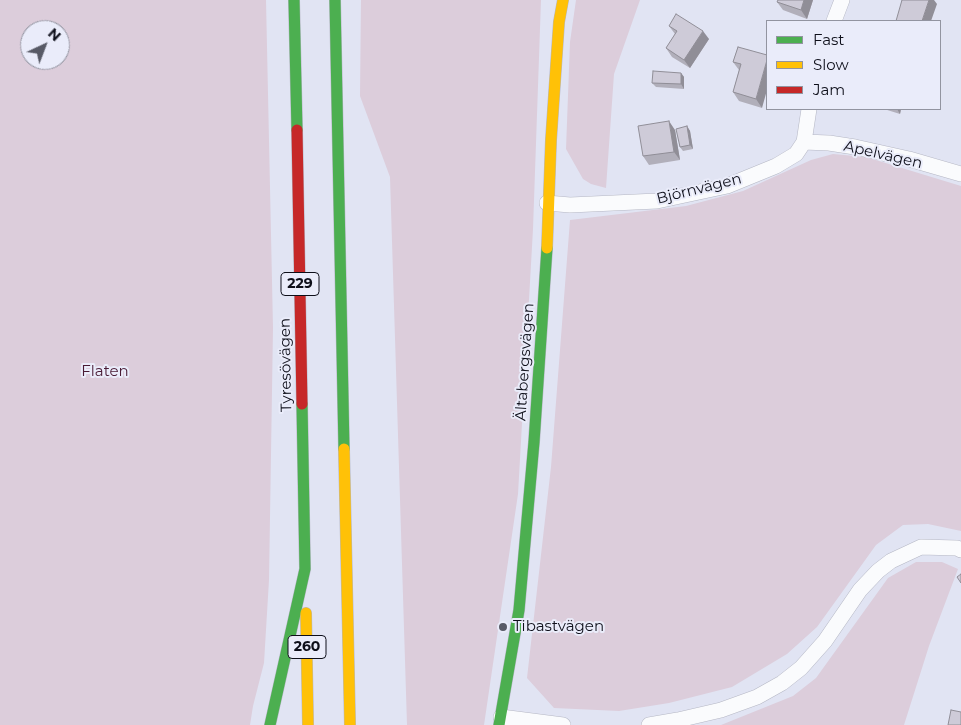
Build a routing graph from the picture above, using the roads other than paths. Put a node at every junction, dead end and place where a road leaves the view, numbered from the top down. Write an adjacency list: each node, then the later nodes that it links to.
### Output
1 (294, 0): 11 (main road, Tyresövägen / 229)
2 (335, 0): 15 (main road, 229)
3 (563, 0): 9 (main road, Ältabergsvägen)
4 (842, 0): 5 (street)
5 (834, 20)
6 (809, 110): 7 (street)
7 (804, 142): 8 (street, Apelvägen); 9 (street, Björnvägen)
8 (961, 174)
9 (548, 203): 12 (main road, Ältabergsvägen)
10 (961, 550): 17 (street)
11 (305, 569): 13 (main road, Tyresövägen / 229); 14 (main road, 260)
12 (500, 721): 16 (street)
13 (270, 725)
14 (308, 725)
15 (350, 725)
16 (563, 725)
17 (649, 725)

